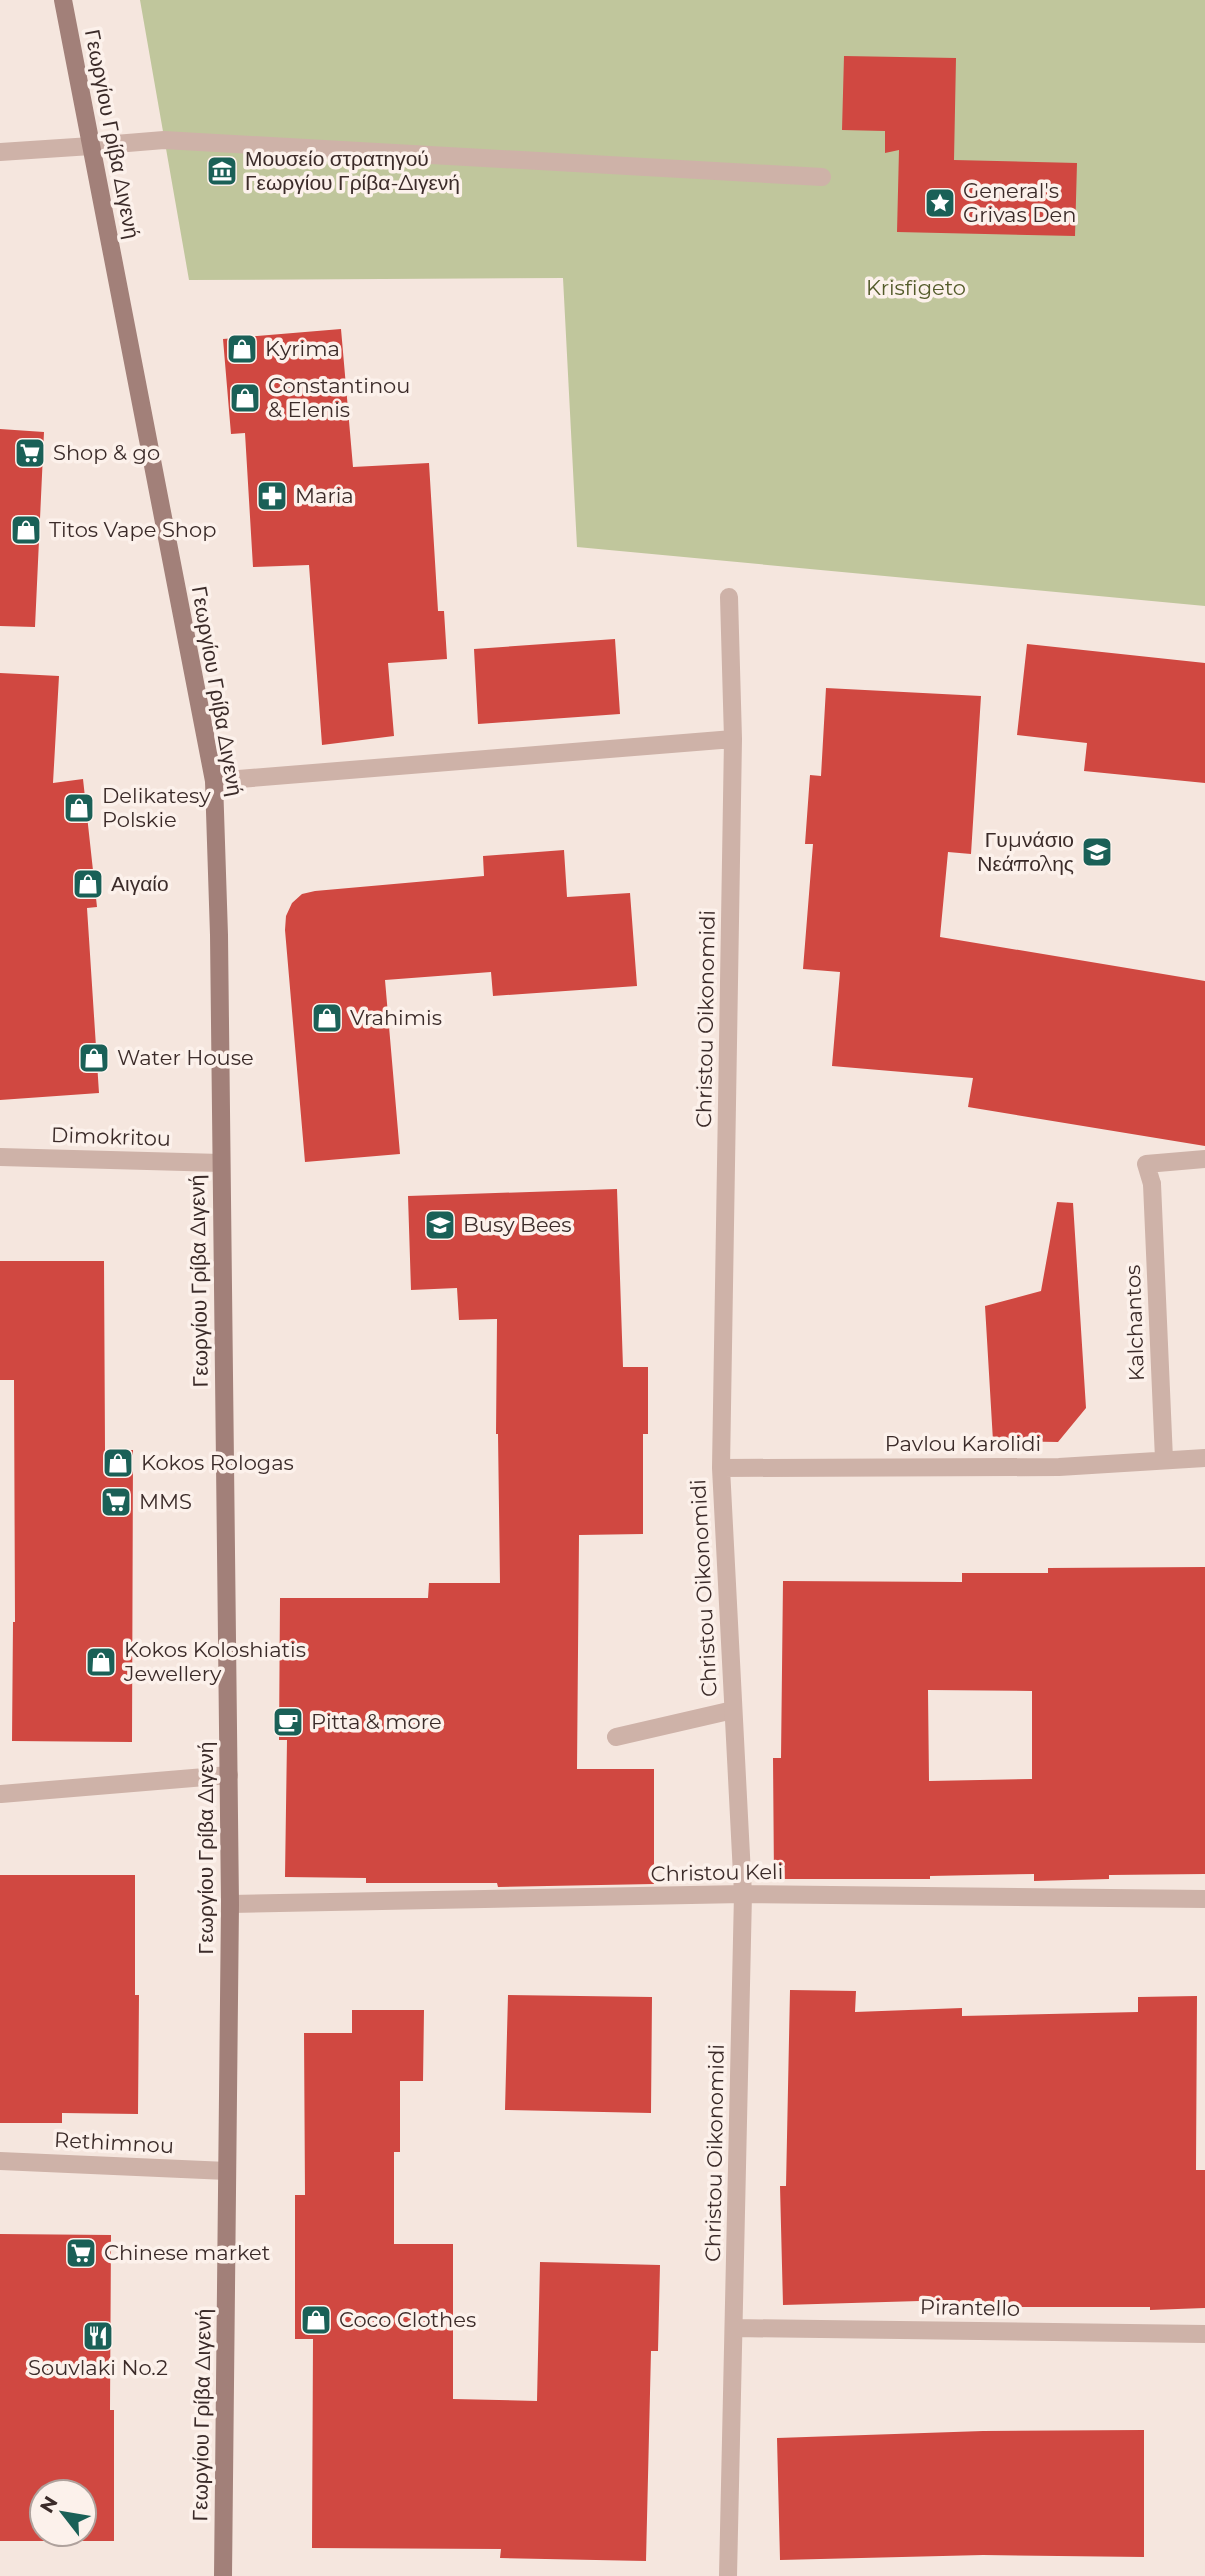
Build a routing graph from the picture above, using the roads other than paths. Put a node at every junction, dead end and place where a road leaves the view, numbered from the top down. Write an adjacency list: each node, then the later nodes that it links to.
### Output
1 (63, 0): 2 (main road, Γεωργίου Γρίβα Διγενή)
2 (91, 146): 3 (street); 4 (street); 7 (main road, Γεωργίου Γρίβα Διγενή)
3 (0, 152)
4 (822, 177)
5 (729, 597): 6 (street, Christou Oikonomidi)
6 (733, 739): 7 (street); 13 (street, Christou Oikonomidi)
7 (214, 781): 10 (main road, Γεωργίου Γρίβα Διγενή)
8 (0, 1157): 10 (street, Dimokritou)
9 (1205, 1159): 12 (street, Kalchantos)
10 (220, 1163): 16 (main road, Γεωργίου Γρίβα Διγενή)
11 (1205, 1458): 12 (street, Pavlou Karolidi)
12 (1164, 1460): 13 (street, Pavlou Karolidi)
13 (721, 1468): 14 (street, Christou Oikonomidi)
14 (733, 1710): 15 (street); 18 (street, Christou Oikonomidi)
15 (616, 1737)
16 (229, 1775): 17 (street); 20 (main road, Γεωργίου Γρίβα Διγενή)
17 (1, 1794)
18 (743, 1894): 19 (street, Christou Keli); 20 (street, Christou Keli); 23 (street, Christou Oikonomidi)
19 (1205, 1899)
20 (230, 1904): 22 (main road, Γεωργίου Γρίβα Διγενή)
21 (0, 2161): 22 (street, Rethimnou)
22 (227, 2171): 25 (main road, Γεωργίου Γρίβα Διγενή)
23 (734, 2328): 24 (street, Pirantello); 26 (street, Christou Oikonomidi)
24 (1205, 2334)
25 (223, 2576)
26 (728, 2576)

